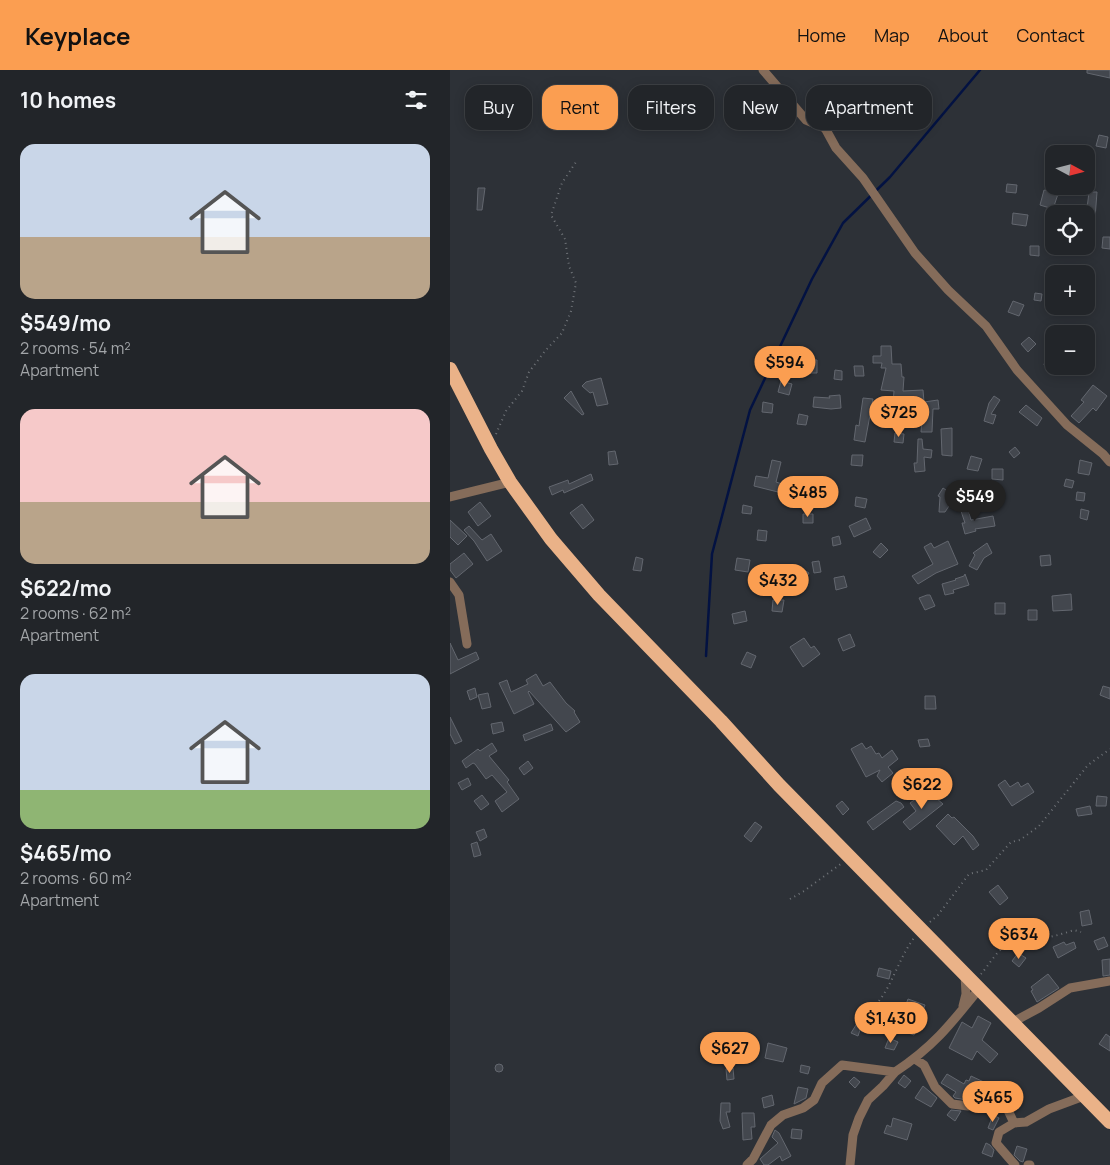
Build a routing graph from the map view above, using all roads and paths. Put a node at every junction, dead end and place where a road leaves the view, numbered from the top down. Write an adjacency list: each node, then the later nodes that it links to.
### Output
1 (763, 70): 5 (street)
2 (576, 162): 4 (path)
3 (450, 369): 4 (highway)
4 (491, 449): 6 (highway)
5 (1110, 462)
6 (510, 482): 7 (street); 11 (highway)
7 (450, 497)
8 (450, 582): 9 (street)
9 (467, 644)
10 (1110, 749): 13 (path)
11 (849, 857): 12 (path); 13 (highway)
12 (790, 898)
13 (920, 930): 16 (highway); 17 (path)
14 (1082, 932): 16 (path)
15 (1110, 981): 19 (street)
16 (972, 983): 18 (street); 18 (street); 19 (highway)
17 (879, 1001)
18 (955, 1020): 20 (street)
19 (1011, 1023): 22 (highway)
20 (915, 1059): 21 (street); 24 (street)
21 (895, 1072): 25 (street); 26 (street)
22 (1084, 1096): 23 (highway); 24 (street)
23 (1110, 1122)
24 (1014, 1123): 27 (street)
25 (747, 1165)
26 (850, 1165)
27 (1015, 1165)

